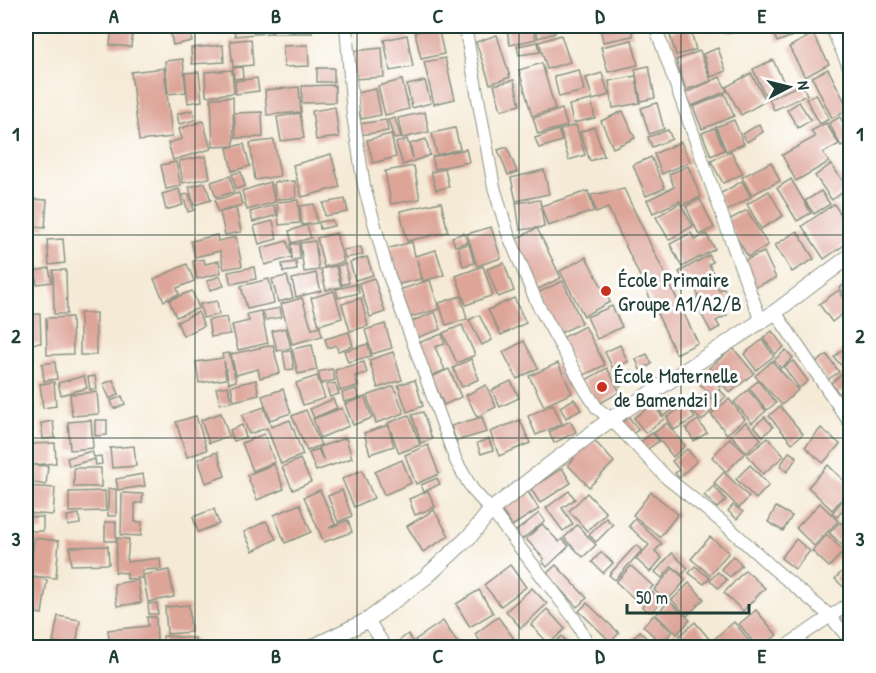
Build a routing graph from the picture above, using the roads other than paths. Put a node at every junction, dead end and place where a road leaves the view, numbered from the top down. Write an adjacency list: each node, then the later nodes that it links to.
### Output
1 (346, 26): 11 (street)
2 (465, 26): 9 (street)
3 (655, 26): 8 (street)
4 (831, 26): 5 (street)
5 (850, 69)
6 (850, 256): 7 (street)
7 (775, 312): 8 (street); 10 (street)
8 (761, 321): 9 (street)
9 (611, 419): 11 (street); 13 (street)
10 (850, 423)
11 (491, 510): 14 (street); 18 (street)
12 (850, 603): 13 (street)
13 (829, 615): 15 (street); 19 (street)
14 (368, 620): 16 (street); 17 (street)
15 (850, 640)
16 (311, 648)
17 (386, 648)
18 (590, 648)
19 (783, 648)

